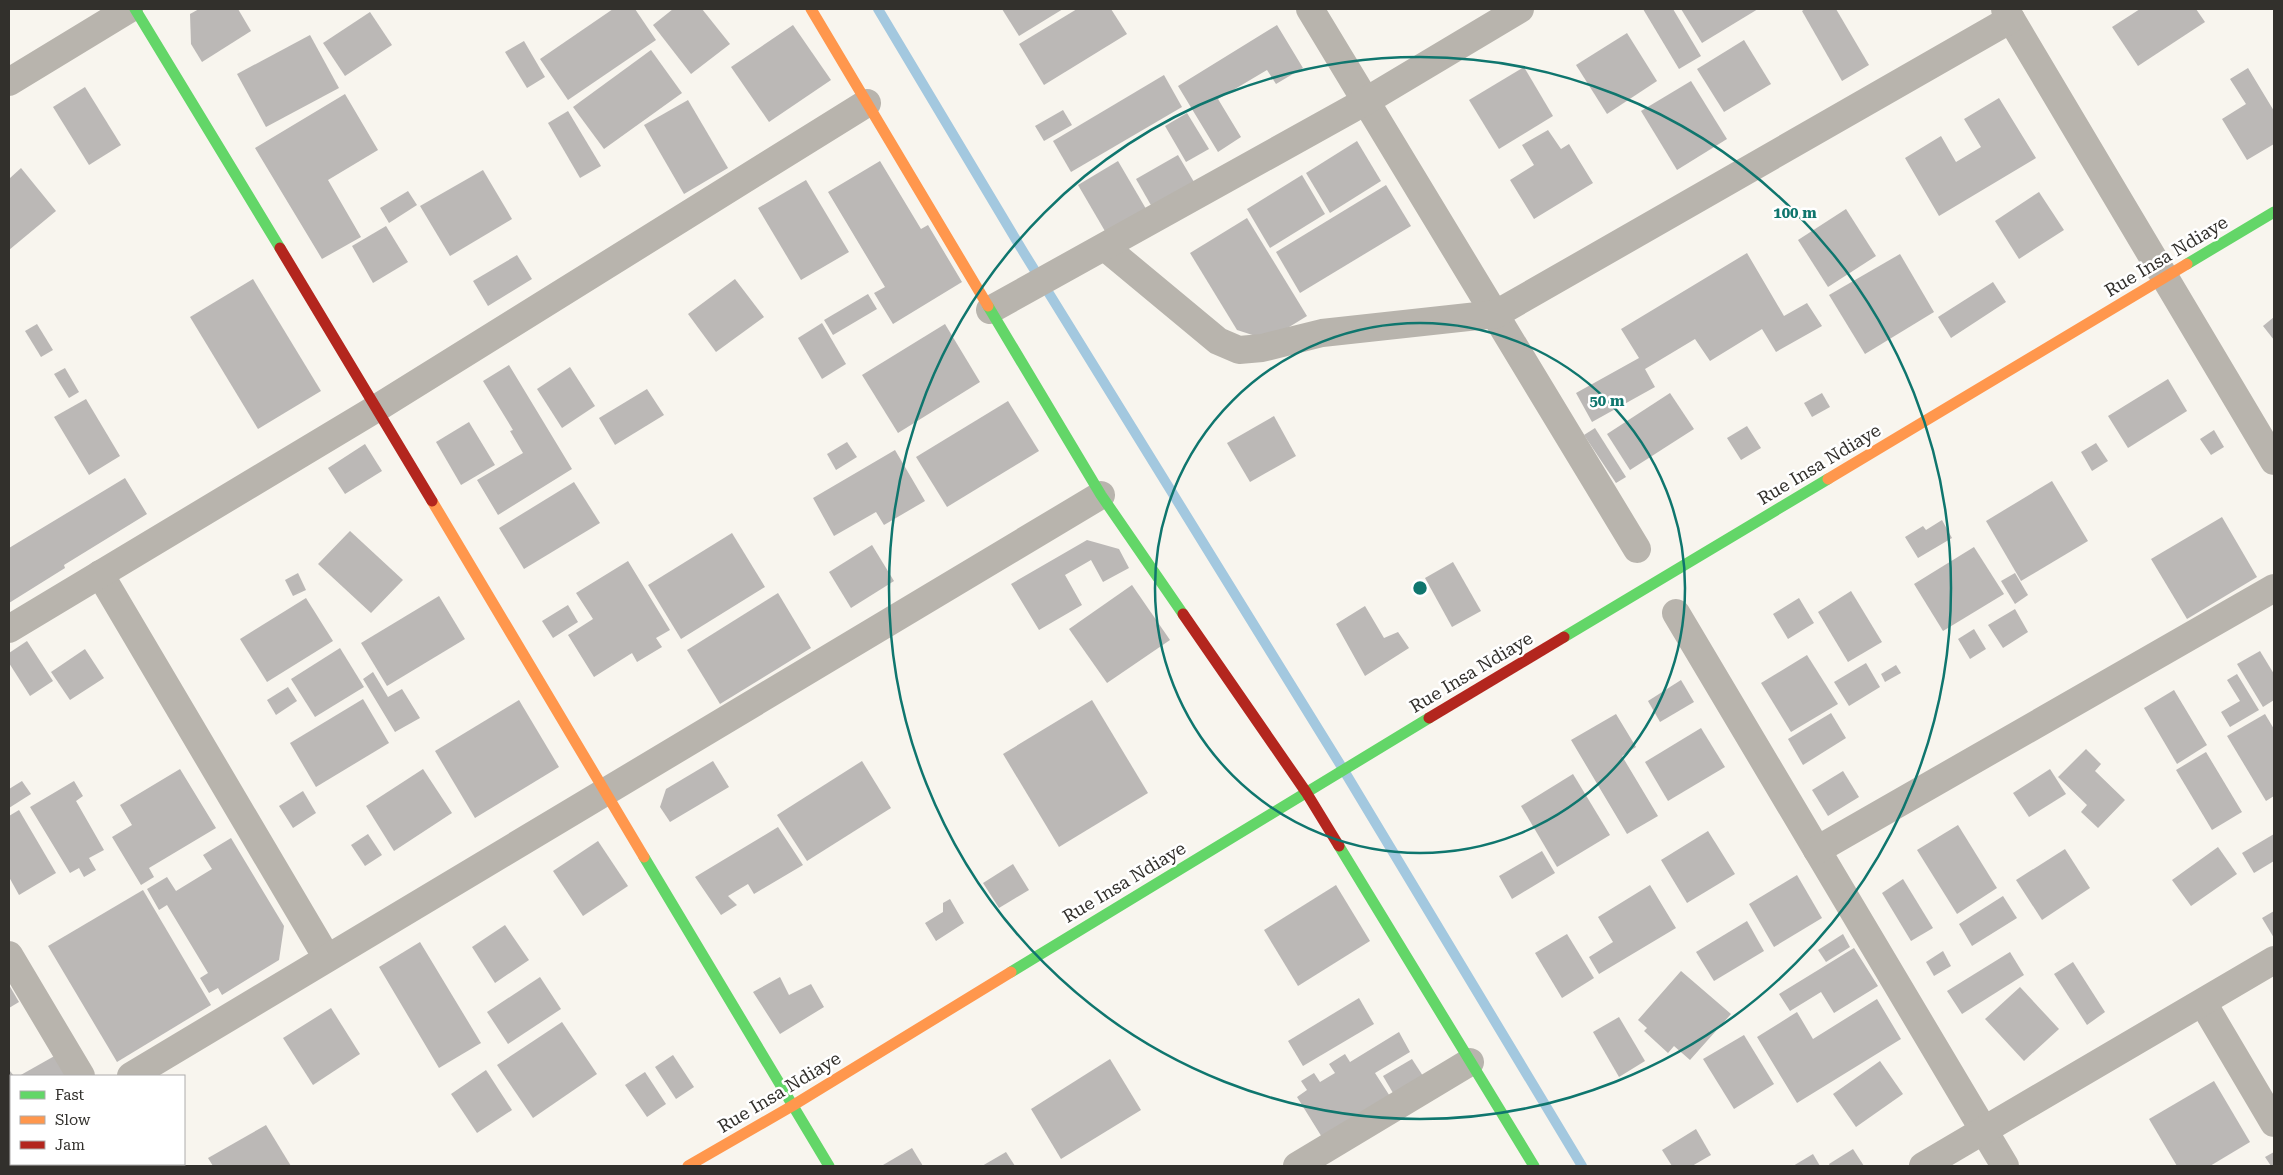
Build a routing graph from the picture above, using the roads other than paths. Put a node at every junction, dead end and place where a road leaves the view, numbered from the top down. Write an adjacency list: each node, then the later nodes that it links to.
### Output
1 (129, 9): 7 (street)
2 (135, 9): 15 (street)
3 (811, 9): 9 (street)
4 (1310, 9): 8 (street)
5 (1520, 9): 8 (street)
6 (2008, 14): 12 (street); 14 (street)
7 (9, 82)
8 (1366, 101): 11 (street); 14 (street)
9 (867, 103): 13 (street); 15 (street)
10 (2274, 212): 12 (street, Rue Insa Ndiaye)
11 (1106, 248): 13 (street); 14 (street)
12 (2165, 278): 16 (street); 24 (street, Rue Insa Ndiaye)
13 (990, 310): 17 (street)
14 (1496, 314): 18 (street)
15 (377, 408): 19 (street); 23 (street)
16 (2274, 461)
17 (1102, 495): 23 (street); 24 (street)
18 (1637, 549)
19 (100, 574): 22 (street); 27 (street)
20 (2274, 588): 25 (street)
21 (1676, 613): 25 (street)
22 (9, 629)
23 (605, 791): 27 (street); 33 (street)
24 (1306, 792): 30 (street); 33 (street, Rue Insa Ndiaye)
25 (1817, 850): 35 (street)
26 (9, 955): 31 (street)
27 (327, 958): 32 (street)
28 (2274, 960): 29 (street)
29 (2203, 1003): 34 (street); 35 (street)
30 (1470, 1062): 38 (street); 39 (street)
31 (79, 1075)
32 (133, 1075)
33 (792, 1106): 36 (street, Rue Insa Ndiaye); 37 (street)
34 (2274, 1123)
35 (1983, 1131): 40 (street); 41 (street)
36 (688, 1166)
37 (829, 1166)
38 (1297, 1166)
39 (1534, 1166)
40 (1923, 1166)
41 (2005, 1166)

